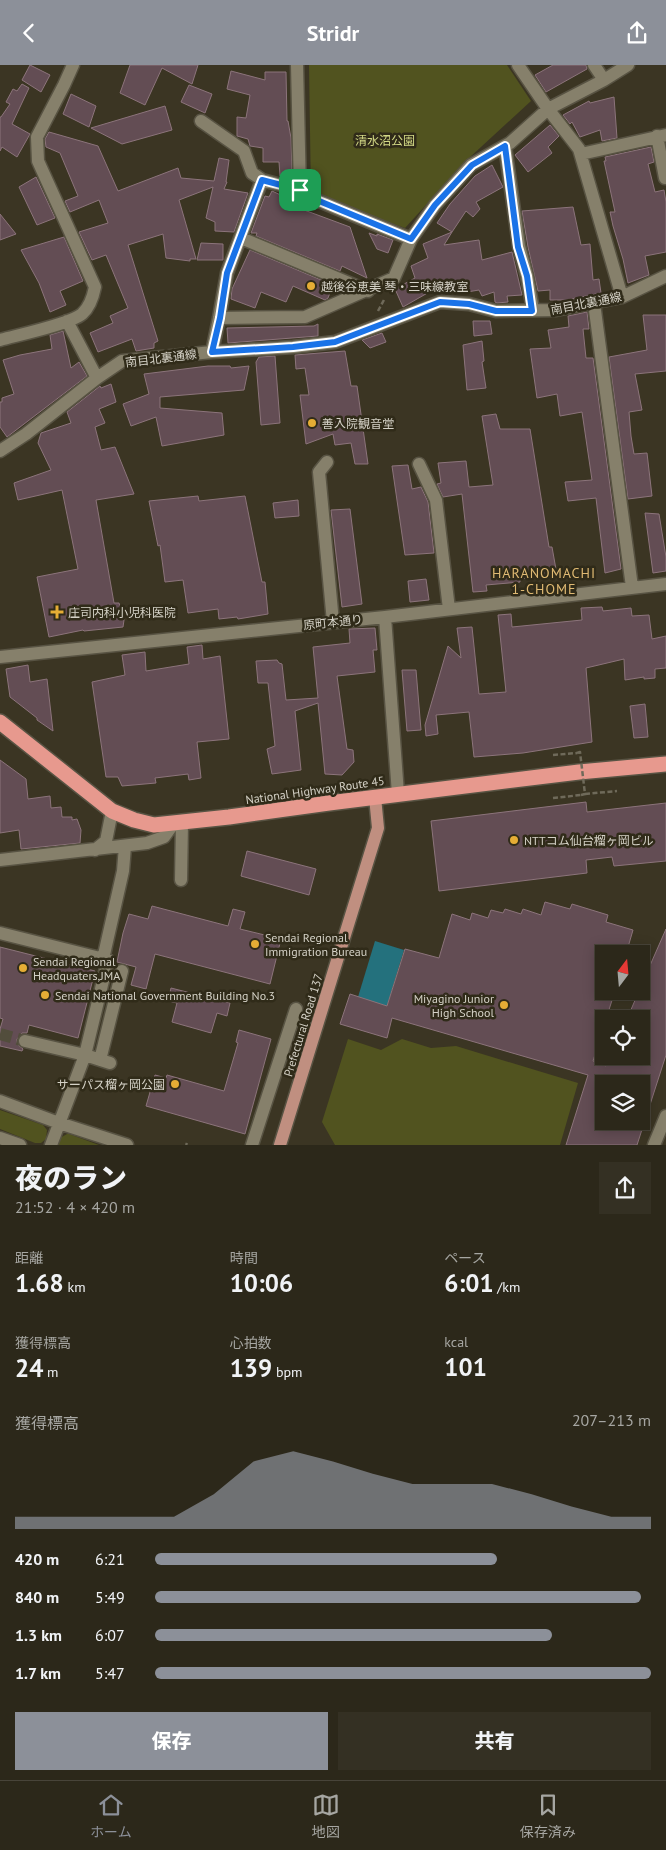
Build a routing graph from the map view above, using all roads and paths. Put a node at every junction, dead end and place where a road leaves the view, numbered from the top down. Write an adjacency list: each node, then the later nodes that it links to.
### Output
1 (72, 65): 24 (street)
2 (297, 65): 14 (street)
3 (518, 65): 7 (street)
4 (594, 65): 6 (street)
5 (628, 65): 6 (street)
6 (604, 80): 7 (street)
7 (548, 109): 10 (street); 11 (street)
8 (201, 121): 13 (street)
9 (662, 135): 11 (street); 12 (street)
10 (505, 146): 16 (street); 22 (street)
11 (581, 153): 20 (street)
12 (666, 177)
13 (262, 180): 14 (street); 15 (street)
14 (300, 190): 16 (street)
15 (241, 238): 19 (street); 23 (street)
16 (411, 239): 18 (street)
17 (666, 276): 20 (street, 南目北裏通線)
18 (394, 278): 19 (street); 25 (path)
19 (368, 291): 23 (street)
20 (622, 297): 21 (street, 南目北裏通線)
21 (594, 303): 22 (street, 南目北裏通線); 33 (street)
22 (532, 311): 25 (street, 南目北裏通線)
23 (220, 318): 27 (street)
24 (68, 321): 26 (street); 28 (street)
25 (369, 329): 27 (street, 南目北裏通線)
26 (0, 340)
27 (212, 352): 28 (street, 南目北裏通線)
28 (98, 378): 29 (street, 南目北裏通線)
29 (0, 451)
30 (327, 462): 36 (street)
31 (419, 465): 34 (street)
32 (666, 584): 33 (street, 原町本通り)
33 (632, 587): 34 (street, 原町本通り)
34 (449, 609): 35 (street, 原町本通り)
35 (385, 617): 36 (street, 原町本通り); 42 (street)
36 (333, 623): 37 (street, 原町本通り)
37 (0, 657)
38 (0, 722): 46 (highway, National Highway Route 45)
39 (553, 755): 43 (path, bridge)
40 (666, 764): 42 (highway, National Highway Route 45)
41 (617, 791): 43 (path)
42 (398, 794): 44 (highway, National Highway Route 45)
43 (585, 794): 45 (path)
44 (375, 797): 47 (highway, National Highway Route 45); 66 (main road, Prefectural Road 137)
45 (553, 798)
46 (112, 811): 47 (highway, National Highway Route 45); 49 (street)
47 (178, 823): 48 (street); 51 (street)
48 (125, 846): 49 (street); 53 (street)
49 (95, 850): 50 (street)
50 (0, 860)
51 (181, 880)
52 (0, 933): 53 (street)
53 (103, 959): 57 (street)
54 (122, 971): 57 (street)
55 (296, 1009): 65 (street)
56 (25, 1041): 57 (street)
57 (84, 1055): 60 (street)
58 (0, 1101): 60 (street)
59 (666, 1116): 67 (street)
60 (59, 1123): 63 (street); 64 (street)
61 (0, 1138): 62 (street)
62 (20, 1145)
63 (51, 1145)
64 (127, 1145)
65 (252, 1145)
66 (280, 1145)
67 (654, 1145)

